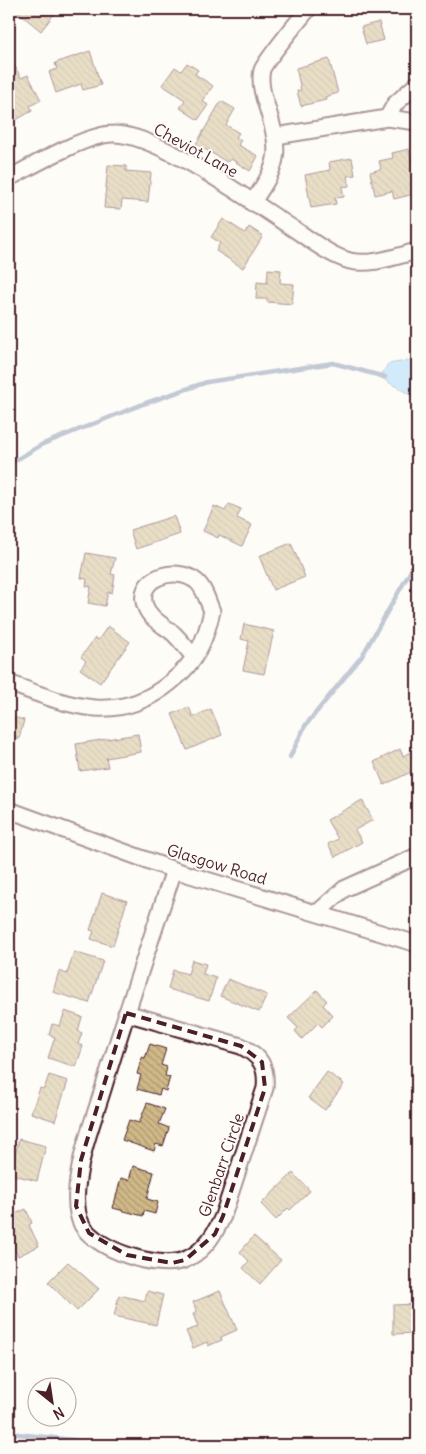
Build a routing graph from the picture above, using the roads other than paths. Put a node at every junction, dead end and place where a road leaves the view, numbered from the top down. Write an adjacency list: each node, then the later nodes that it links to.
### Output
1 (308, 9): 5 (street)
2 (417, 84): 3 (street)
3 (387, 118): 4 (street); 5 (street)
4 (417, 122)
5 (276, 136): 7 (street)
6 (11, 173): 7 (street, Cheviot Lane)
7 (252, 203): 8 (street, Cheviot Lane)
8 (417, 251)
9 (194, 657): 9 (street); 10 (street)
10 (9, 683)
11 (9, 810): 13 (street, Glasgow Road)
12 (417, 856): 14 (street)
13 (174, 870): 14 (street, Glasgow Road); 16 (street, Glenbarr Circle)
14 (318, 912): 15 (street, Glasgow Road)
15 (417, 944)
16 (126, 1013): 16 (street, Glenbarr Circle)

